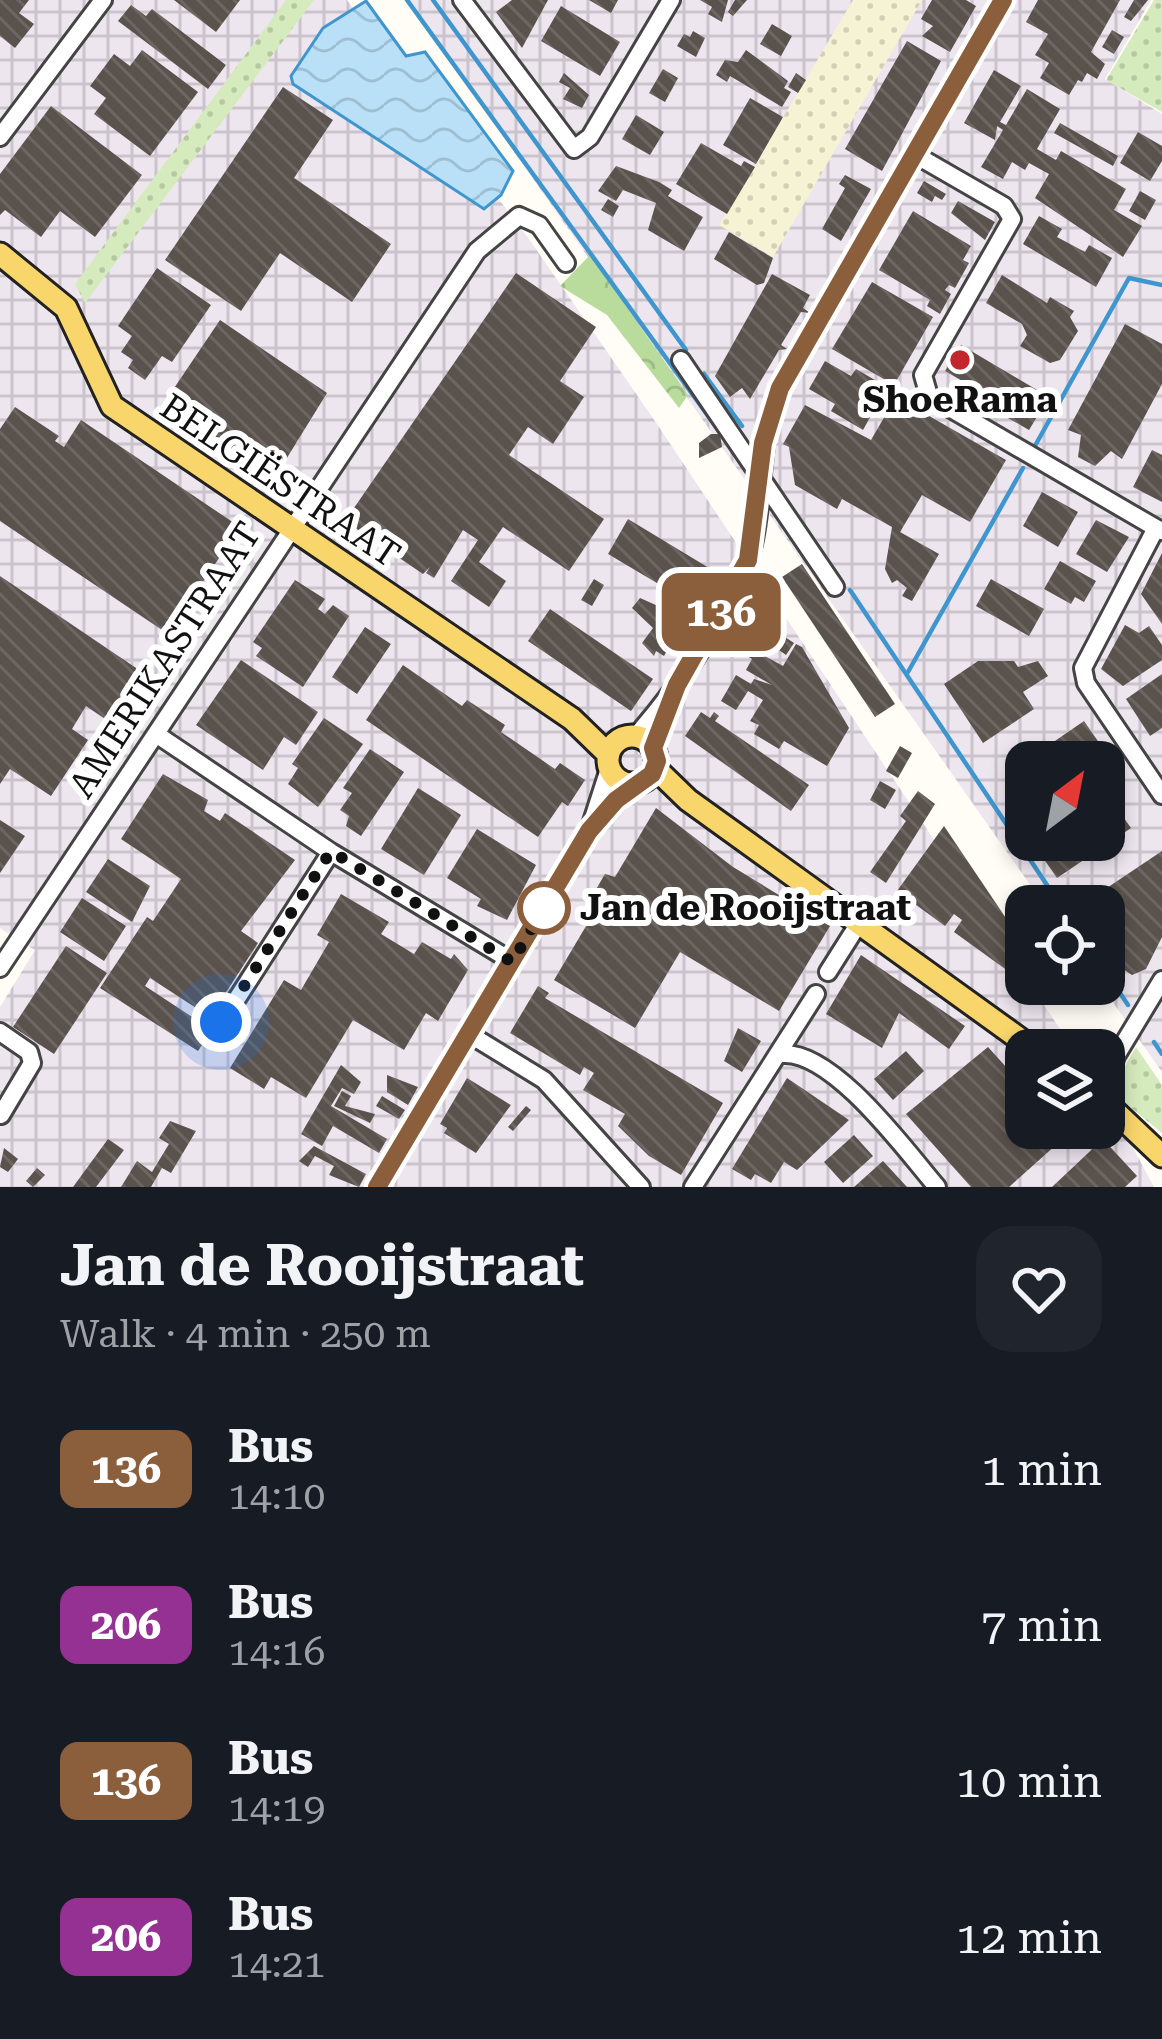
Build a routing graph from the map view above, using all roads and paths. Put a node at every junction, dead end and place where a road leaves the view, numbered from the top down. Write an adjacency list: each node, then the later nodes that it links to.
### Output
1 (103, 0): 5 (street)
2 (462, 0): 3 (street)
3 (671, 0)
4 (1003, 0): 6 (street)
5 (0, 136)
6 (914, 154): 10 (street); 12 (street)
7 (0, 254): 11 (main road, BELGIËSTRAAT)
8 (566, 263): 11 (street, AMERIKASTRAAT)
9 (681, 360): 10 (street)
10 (759, 472): 13 (street); 15 (street)
11 (291, 528): 14 (street, AMERIKASTRAAT); 15 (main road, BELGIËSTRAAT)
12 (1159, 529): 16 (street)
13 (835, 587)
14 (155, 734): 18 (street); 21 (street, AMERIKASTRAAT)
15 (633, 760): 17 (street); 17 (street); 19 (main road, BELGIËSTRAAT)
16 (1162, 795)
17 (589, 831): 20 (street)
18 (331, 851): 20 (street); 25 (street)
19 (859, 923): 22 (street); 26 (main road, BELGIËSTRAAT)
20 (512, 962): 28 (street)
21 (0, 968)
22 (829, 972)
23 (1162, 980): 29 (street)
24 (815, 994): 30 (street)
25 (221, 1022)
26 (1006, 1029)
27 (0, 1032): 31 (street)
28 (469, 1034): 36 (street); 37 (street)
29 (1125, 1036)
30 (782, 1054): 38 (street); 39 (street)
31 (1, 1115)
32 (1125, 1118): 33 (main road)
33 (1138, 1129): 34 (main road); 35 (main road)
34 (1162, 1141)
35 (1162, 1156)
36 (377, 1187)
37 (641, 1187)
38 (693, 1187)
39 (938, 1187)

